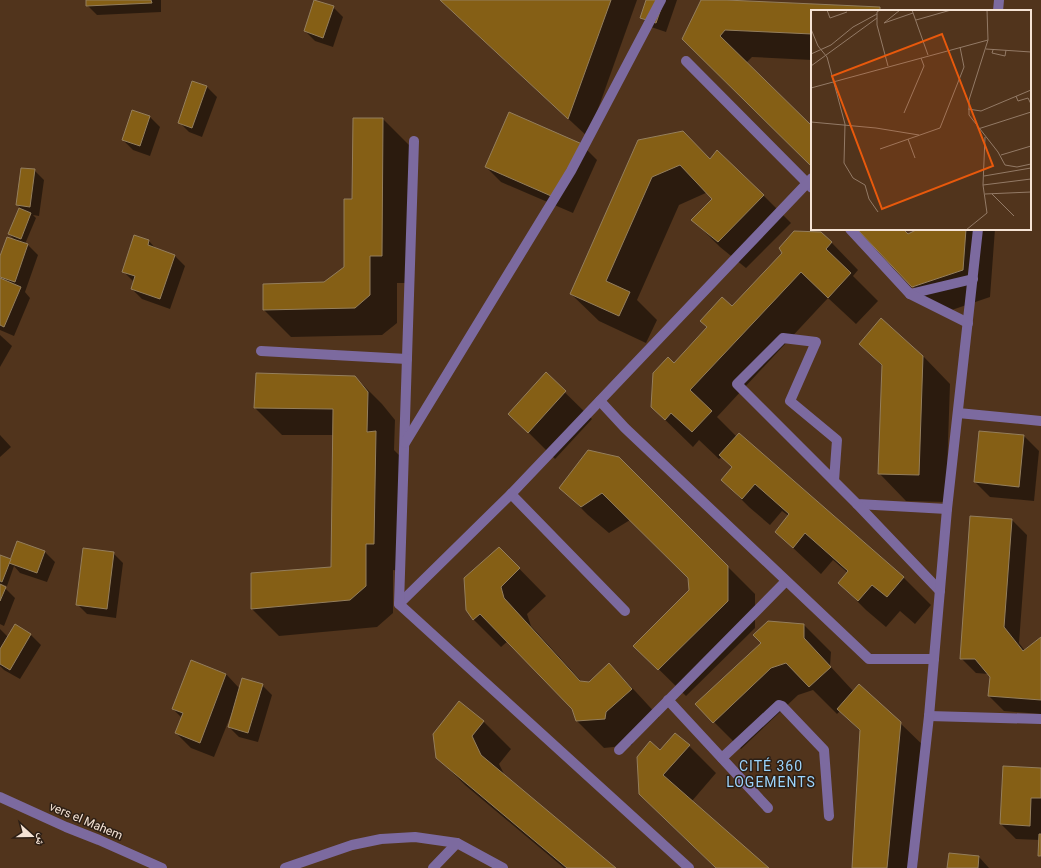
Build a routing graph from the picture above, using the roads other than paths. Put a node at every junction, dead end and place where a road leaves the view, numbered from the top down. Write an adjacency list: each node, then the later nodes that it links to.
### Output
1 (661, 0): 17 (street)
2 (999, 0): 3 (street)
3 (998, 10)
4 (686, 61): 6 (street)
5 (414, 141): 13 (street)
6 (810, 183): 14 (street)
7 (851, 230): 10 (street)
8 (978, 230): 9 (street)
9 (973, 279): 10 (street); 11 (street)
10 (910, 294): 11 (street)
11 (968, 323): 15 (street)
12 (260, 351): 13 (street)
13 (407, 359): 17 (street)
14 (600, 401): 19 (street); 22 (street)
15 (958, 413): 16 (street); 21 (street)
16 (1041, 421)
17 (404, 444): 24 (street)
18 (834, 480): 18 (street); 20 (street)
19 (511, 494): 24 (street); 25 (street)
20 (857, 504): 21 (street); 23 (street)
21 (947, 509): 23 (street)
22 (786, 581): 26 (street); 27 (street)
23 (940, 591): 26 (street)
24 (399, 604): 40 (street)
25 (625, 611)
26 (934, 659): 28 (street)
27 (668, 700): 30 (street); 31 (street)
28 (929, 716): 29 (street); 41 (street)
29 (1041, 719)
30 (619, 750)
31 (722, 758): 33 (street); 34 (street)
32 (0, 797): 37 (street, vers el Mahem)
33 (768, 808)
34 (829, 816)
35 (457, 843): 36 (street); 38 (street); 39 (street)
36 (291, 867)
37 (162, 868)
38 (433, 868)
39 (503, 868)
40 (689, 868)
41 (912, 868)

